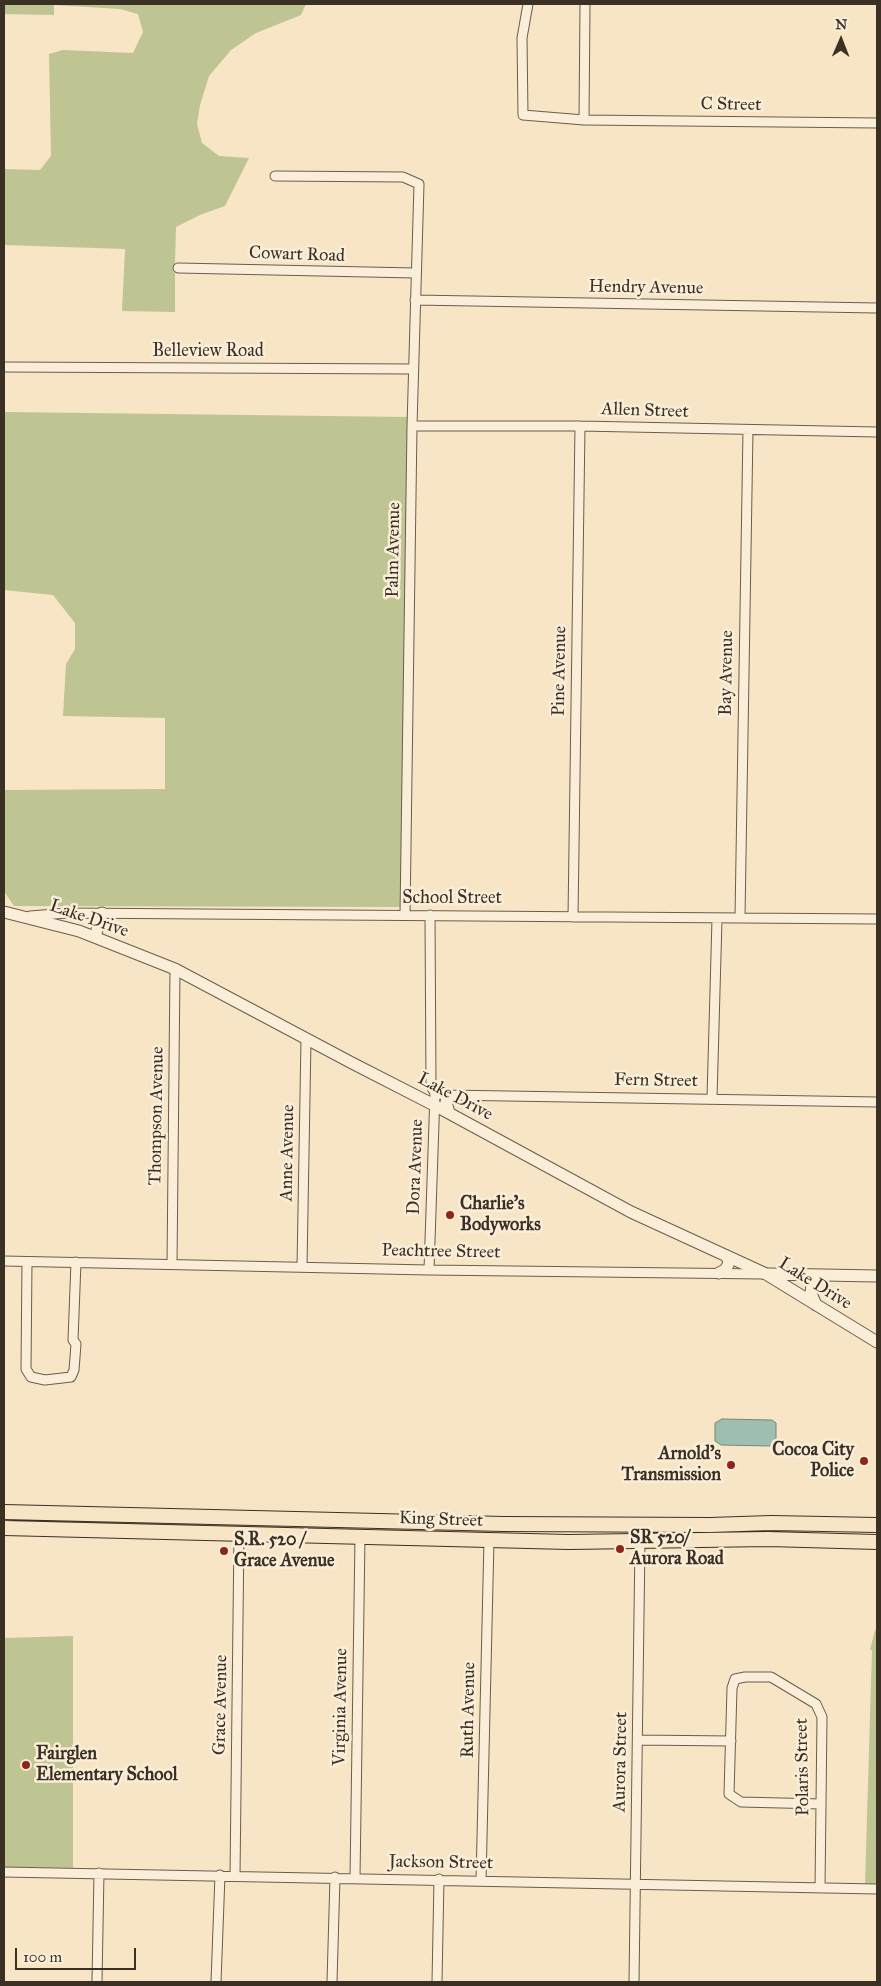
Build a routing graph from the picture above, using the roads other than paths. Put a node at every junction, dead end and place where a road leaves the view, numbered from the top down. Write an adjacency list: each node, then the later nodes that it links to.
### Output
1 (528, 4): 3 (street, C Street)
2 (585, 4): 3 (street)
3 (584, 120): 4 (street, C Street)
4 (877, 123)
5 (275, 176): 7 (street, Palm Avenue)
6 (178, 268): 7 (street, Cowart Road)
7 (415, 273): 8 (street, Palm Avenue)
8 (415, 300): 9 (street, Hendry Avenue); 11 (street, Palm Avenue)
9 (877, 308)
10 (4, 368): 11 (street, Belleview Road)
11 (413, 369): 12 (street, Palm Avenue)
12 (412, 426): 13 (street, Allen Street); 18 (street, Palm Avenue)
13 (580, 426): 14 (street, Allen Street); 21 (street, Pine Avenue)
14 (748, 430): 15 (street, Allen Street); 22 (street, Bay Avenue)
15 (877, 432)
16 (4, 912): 20 (street, Lake Drive)
17 (102, 913): 18 (street, School Street); 20 (street, School Street); 25 (street)
18 (405, 915): 19 (street, School Street)
19 (430, 916): 21 (street, School Street); 30 (street, Dora Avenue)
20 (26, 917): 25 (street, Lake Drive)
21 (573, 917): 23 (street, School Street)
22 (740, 917): 23 (street, School Street); 24 (street, School Street)
23 (716, 919): 29 (street)
24 (877, 919)
25 (95, 937): 26 (street, Lake Drive)
26 (175, 969): 27 (street, Lake Drive); 37 (street, Thompson Avenue)
27 (306, 1039): 30 (street, Lake Drive); 38 (street, Anne Avenue)
28 (448, 1095): 29 (street, Fern Street); 30 (street, Fern Street); 32 (street)
29 (712, 1098): 31 (street, Fern Street)
30 (434, 1099): 32 (street, Lake Drive); 39 (street, Dora Avenue)
31 (877, 1102)
32 (449, 1113): 33 (street, Lake Drive)
33 (725, 1255): 40 (street); 41 (street, Lake Drive)
34 (4, 1261): 35 (street, Peachtree Street)
35 (27, 1262): 36 (street, Peachtree Street); 36 (street)
36 (76, 1262): 37 (street, Peachtree Street)
37 (172, 1264): 38 (street, Peachtree Street)
38 (302, 1267): 39 (street, Peachtree Street)
39 (429, 1270): 40 (street, Peachtree Street)
40 (720, 1273): 41 (street, Peachtree Street)
41 (766, 1274): 42 (street, Peachtree Street); 44 (street, Lake Drive)
42 (818, 1275): 43 (street, Peachtree Street); 44 (street)
43 (877, 1276)
44 (816, 1305): 45 (street, Lake Drive)
45 (877, 1342)
46 (4, 1512): 47 (main road, King Street)
47 (359, 1521): 48 (main road, King Street); 53 (main road)
48 (502, 1524): 50 (main road, King Street); 55 (main road)
49 (811, 1524): 50 (main road, King Street); 51 (main road, King Street); 57 (main road)
50 (710, 1525): 58 (main road)
51 (877, 1525)
52 (4, 1528): 53 (main road, King Street)
53 (213, 1534): 54 (main road, King Street)
54 (239, 1534): 55 (main road, King Street); 66 (street, Grace Avenue)
55 (360, 1536): 56 (main road, King Street); 68 (street, Virginia Avenue)
56 (489, 1540): 58 (main road, King Street); 70 (street, Ruth Avenue)
57 (735, 1540): 58 (main road, King Street); 59 (main road, King Street)
58 (640, 1542): 60 (street, Aurora Street)
59 (877, 1542)
60 (638, 1740): 61 (street); 71 (street, Aurora Street)
61 (731, 1740): 62 (street); 62 (street, Polaris Street)
62 (821, 1804): 72 (street, Polaris Street)
63 (4, 1872): 64 (street, Jackson Street)
64 (99, 1874): 65 (street, Jackson Street); 74 (street)
65 (220, 1875): 66 (street, Jackson Street); 75 (street)
66 (235, 1876): 67 (street, Jackson Street)
67 (335, 1877): 68 (street, Jackson Street); 76 (street)
68 (355, 1878): 69 (street, Jackson Street)
69 (439, 1880): 70 (street, Jackson Street); 77 (street)
70 (481, 1881): 71 (street, Jackson Street)
71 (636, 1884): 72 (street, Jackson Street); 78 (street, Aurora Street)
72 (820, 1888): 73 (street, Jackson Street)
73 (877, 1889)
74 (97, 1982)
75 (216, 1982)
76 (332, 1982)
77 (437, 1982)
78 (634, 1982)

